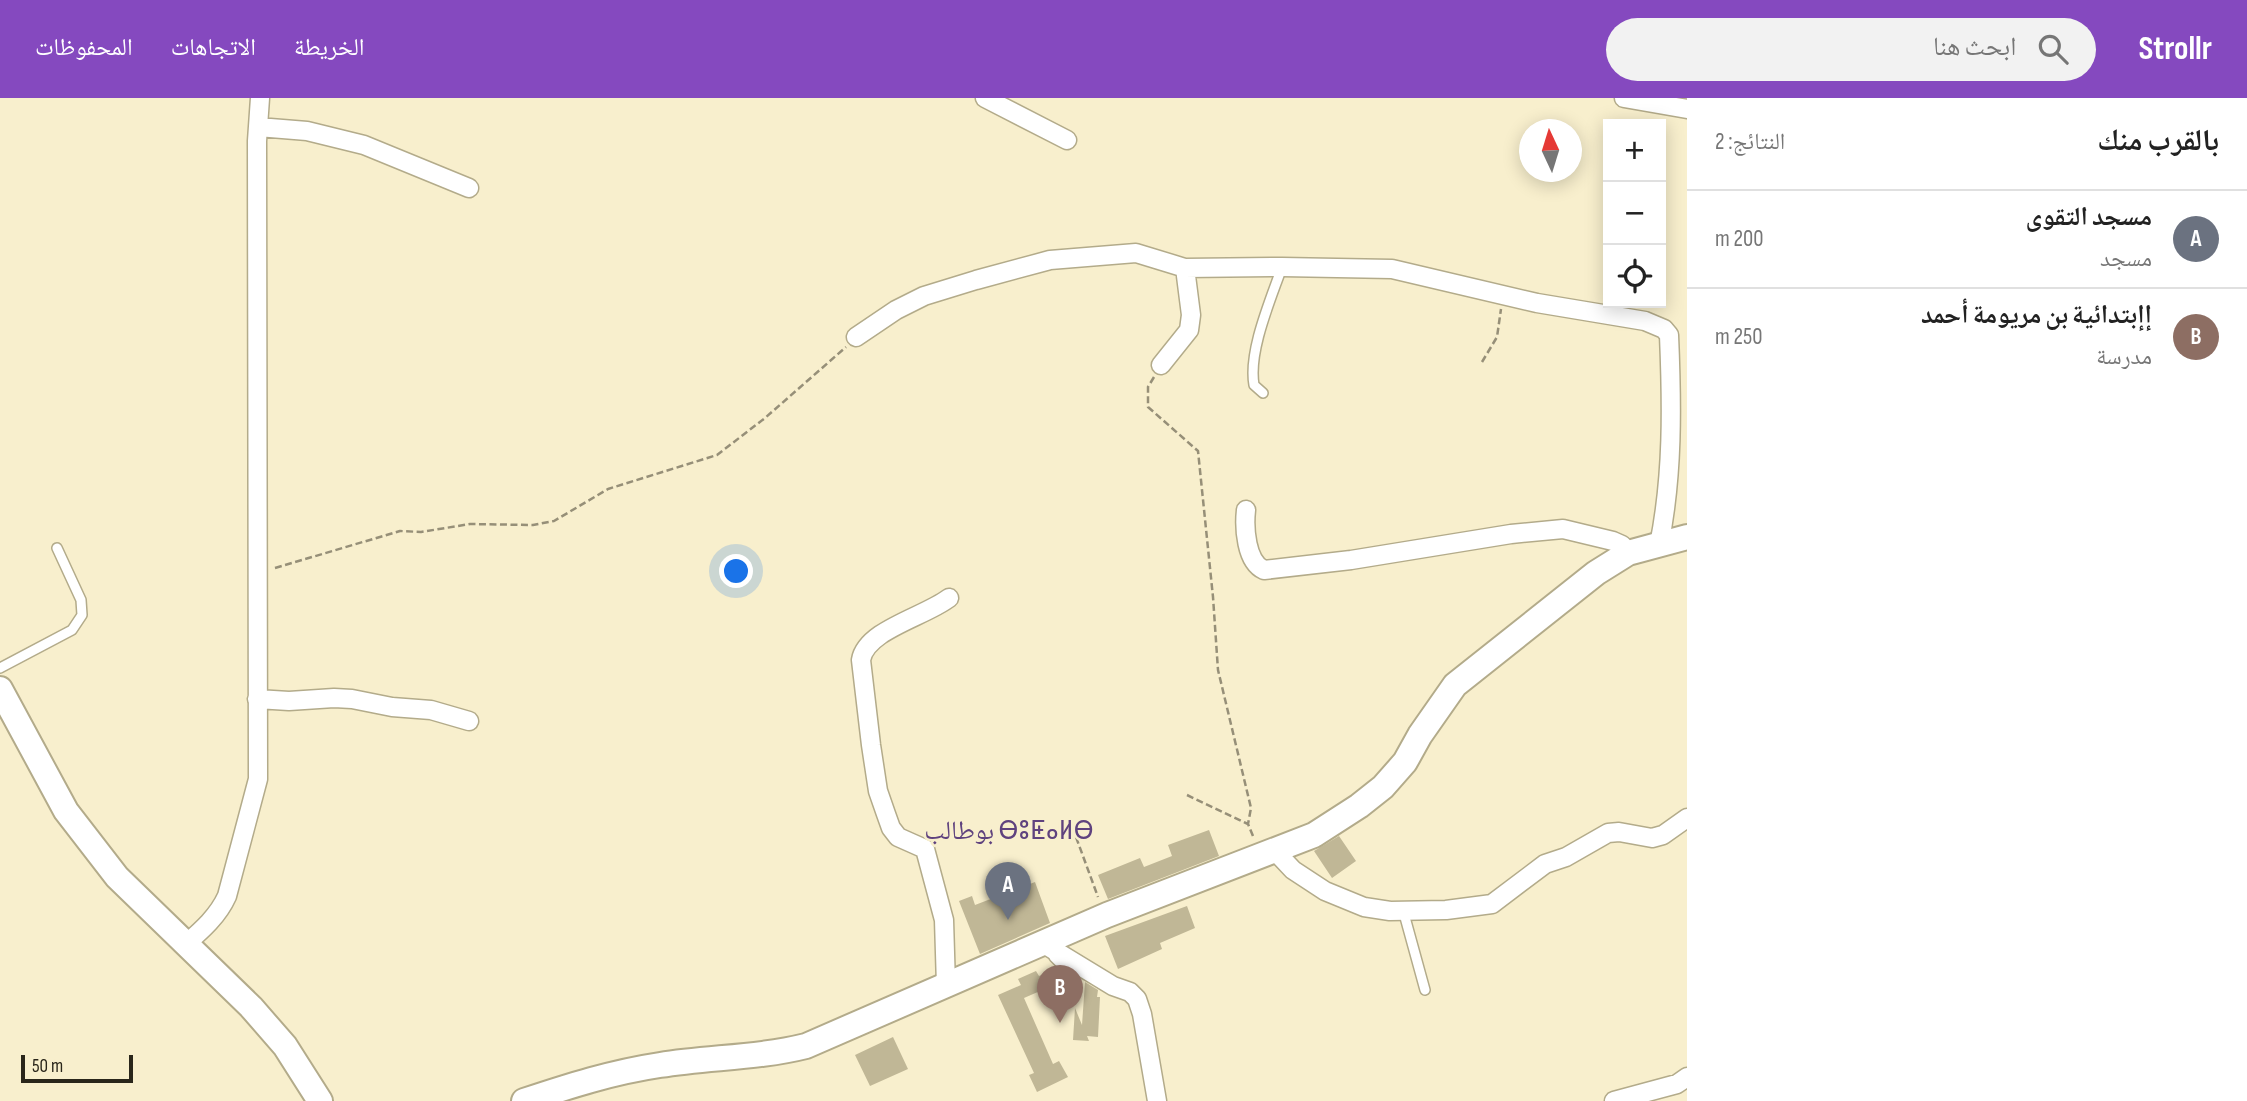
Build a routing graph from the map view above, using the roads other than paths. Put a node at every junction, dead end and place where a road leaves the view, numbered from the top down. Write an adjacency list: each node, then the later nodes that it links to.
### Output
1 (260, 98): 5 (street)
2 (985, 98): 6 (street)
3 (1624, 98): 4 (street)
4 (1687, 108)
5 (258, 127): 7 (street); 21 (street)
6 (1067, 140)
7 (469, 188)
8 (1282, 267): 9 (street); 12 (lane); 15 (street)
9 (1185, 268): 10 (street); 11 (street)
10 (856, 337)
11 (1161, 365)
12 (1263, 393)
13 (1246, 510): 17 (street)
14 (1687, 537): 15 (street)
15 (1659, 545): 17 (street)
16 (57, 548): 19 (lane)
17 (1628, 553): 24 (street)
18 (949, 598): 28 (street)
19 (0, 668)
20 (0, 688): 26 (street)
21 (257, 699): 22 (street); 26 (street)
22 (469, 722)
23 (1687, 818): 25 (street)
24 (1267, 853): 25 (street); 27 (street)
25 (1403, 910): 30 (lane)
26 (186, 944): 32 (street)
27 (1048, 946): 28 (street); 29 (lane); 34 (street)
28 (946, 986): 33 (street)
29 (1069, 989)
30 (1424, 990)
31 (1678, 1088): 35 (street)
32 (320, 1101)
33 (524, 1101)
34 (1157, 1101)
35 (1614, 1101)

